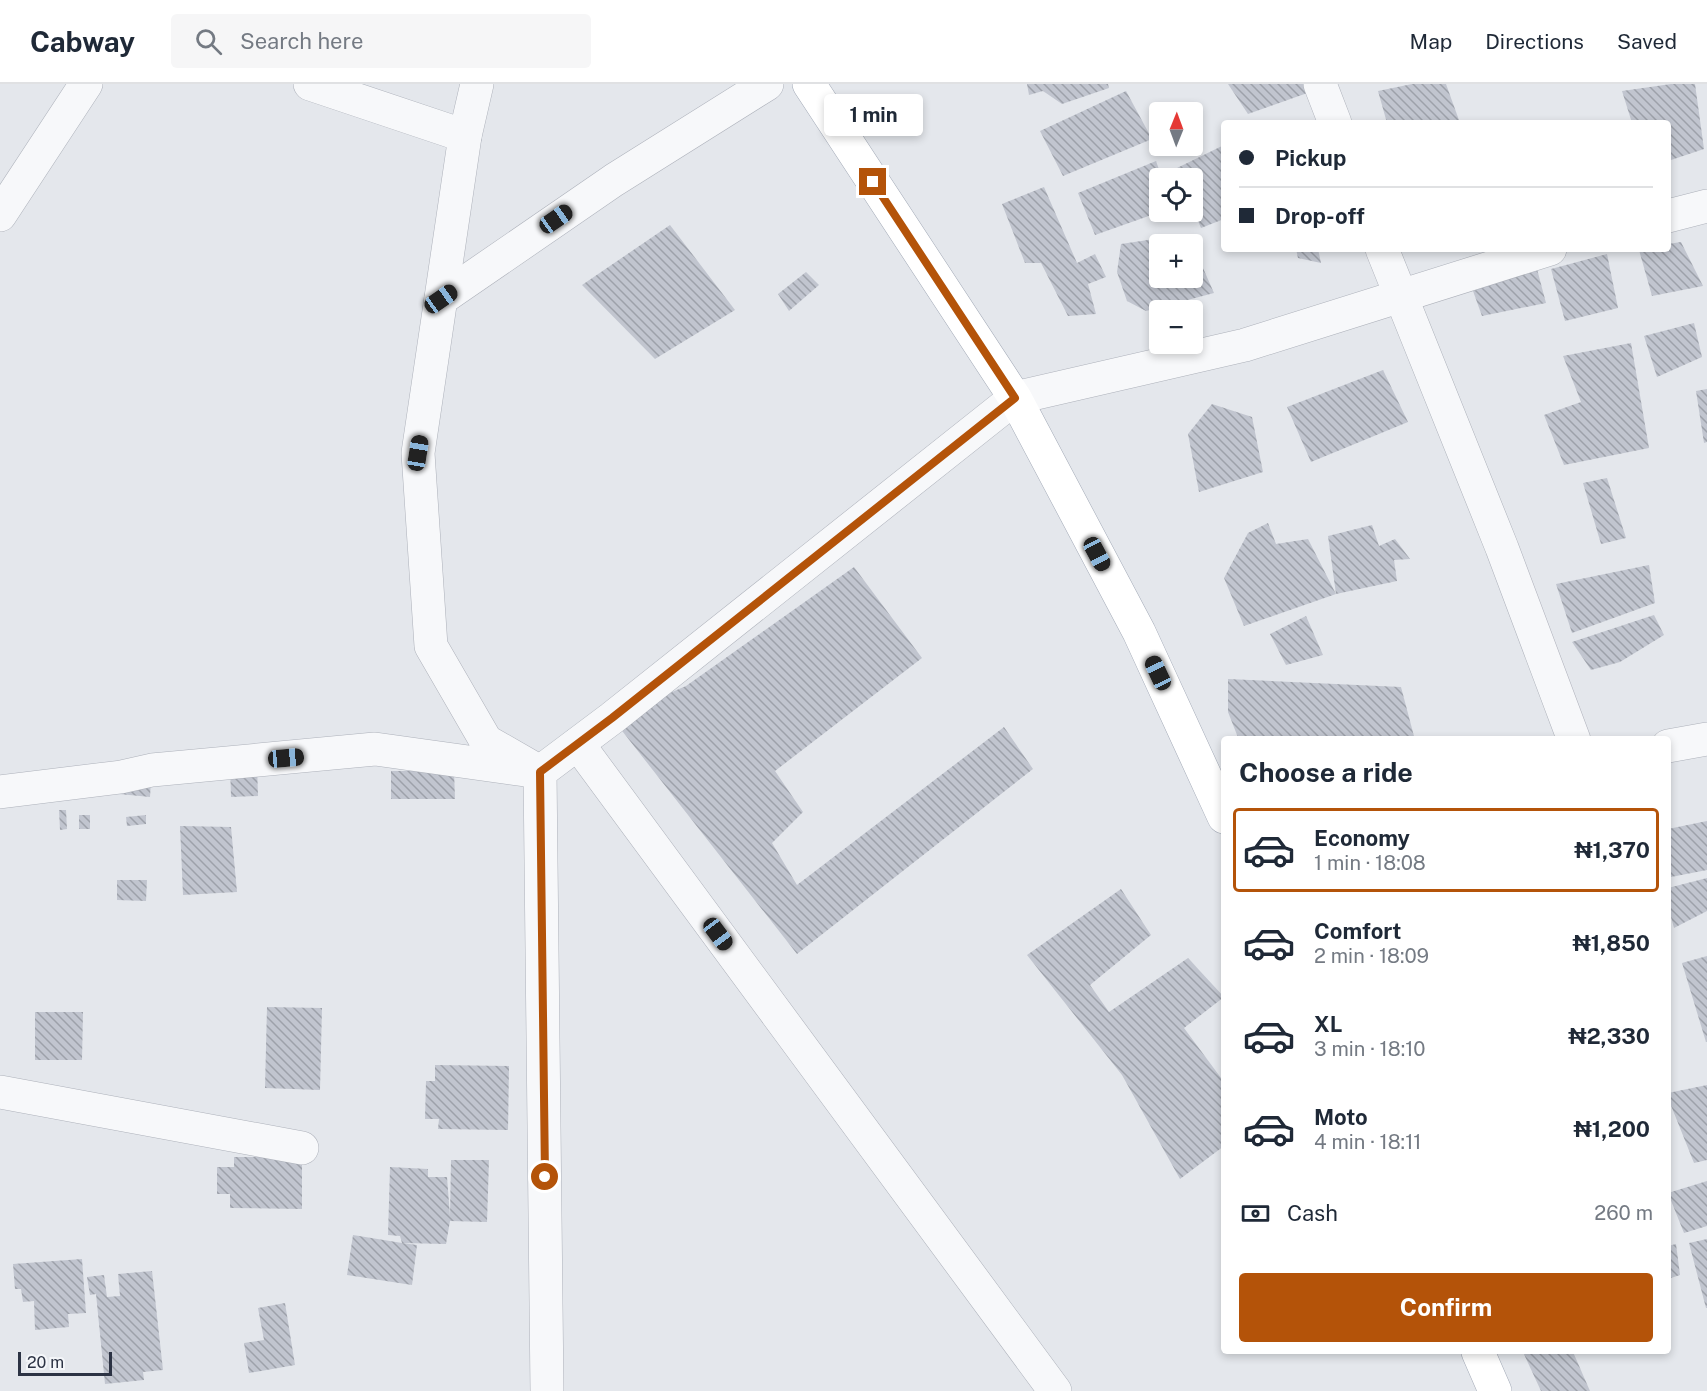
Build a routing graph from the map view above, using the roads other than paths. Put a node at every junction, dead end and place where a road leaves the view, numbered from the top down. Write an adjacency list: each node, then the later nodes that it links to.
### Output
1 (86, 84): 10 (street)
2 (310, 84): 8 (street)
3 (477, 84): 8 (street)
4 (767, 84): 15 (street)
5 (809, 84): 16 (main road)
6 (1320, 84): 7 (street)
7 (1334, 120)
8 (465, 136): 15 (street)
9 (1707, 206): 11 (street)
10 (0, 215)
11 (1671, 215)
12 (1384, 252): 14 (street)
13 (1540, 252): 14 (street)
14 (1400, 296): 16 (street); 17 (street)
15 (441, 299): 21 (street)
16 (1015, 398): 19 (street); 23 (main road)
17 (1572, 736)
18 (1707, 739): 20 (street)
19 (578, 744): 21 (street); 28 (street)
20 (1671, 745)
21 (540, 772): 22 (street); 27 (street)
22 (0, 792)
23 (1221, 810)
24 (0, 1092): 25 (street)
25 (303, 1149)
26 (1479, 1354): 29 (main road)
27 (547, 1391)
28 (1055, 1391)
29 (1495, 1391)

